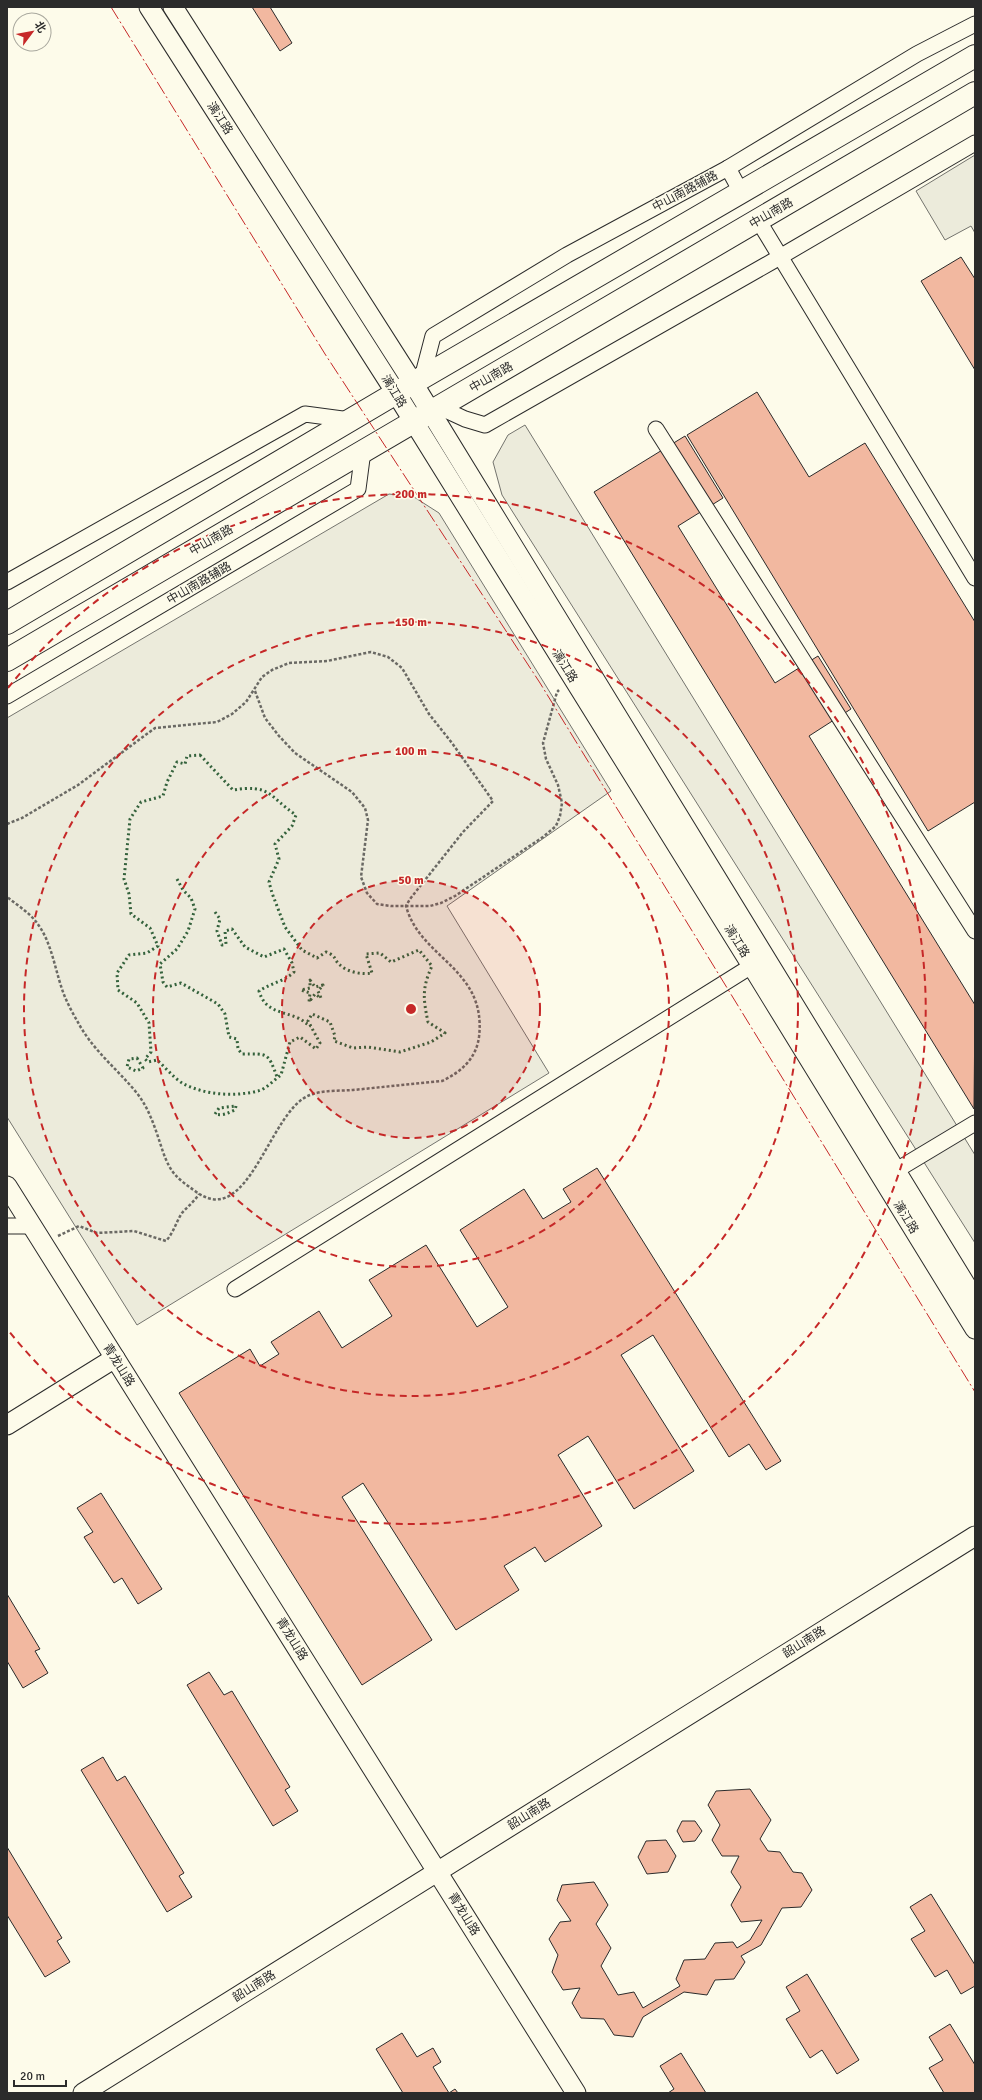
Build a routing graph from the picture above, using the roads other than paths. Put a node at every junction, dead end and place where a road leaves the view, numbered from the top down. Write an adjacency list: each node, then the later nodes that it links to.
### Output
1 (149, 7): 11 (street, 漓江路)
2 (174, 7): 11 (street, 漓江路)
3 (975, 24): 7 (street, 中山南路辅路)
4 (975, 56): 8 (main road)
5 (975, 93): 9 (main road, 中山南路)
6 (975, 142): 10 (street)
7 (728, 168): 8 (street); 11 (street, 中山南路辅路)
8 (742, 192): 9 (main road); 11 (main road)
9 (758, 220): 10 (street); 12 (main road, 中山南路)
10 (780, 257): 12 (street); 16 (street)
11 (410, 384): 12 (street, 漓江路); 13 (main road)
12 (427, 414): 15 (main road, 中山南路); 22 (street, 漓江路); 22 (street, 漓江路)
13 (350, 420): 17 (street); 18 (main road)
14 (656, 429): 21 (street)
15 (363, 451): 19 (main road, 中山南路); 20 (street, 中山南路辅路)
16 (975, 578)
17 (7, 582)
18 (7, 623)
19 (7, 660)
20 (7, 696)
21 (975, 931)
22 (758, 962): 24 (street, 漓江路); 28 (street); 30 (street, 漓江路)
23 (975, 1123): 24 (street)
24 (895, 1171): 29 (street, 漓江路)
25 (7, 1186): 27 (street, 青龙山路)
26 (7, 1226): 27 (street)
27 (32, 1226): 31 (street, 青龙山路)
28 (235, 1289)
29 (975, 1300)
30 (975, 1329)
31 (115, 1358): 32 (street); 34 (street, 青龙山路)
32 (7, 1425)
33 (975, 1536): 34 (street, 韶山南路)
34 (438, 1871): 35 (street, 韶山南路); 36 (street, 青龙山路)
35 (83, 2093)
36 (576, 2093)

